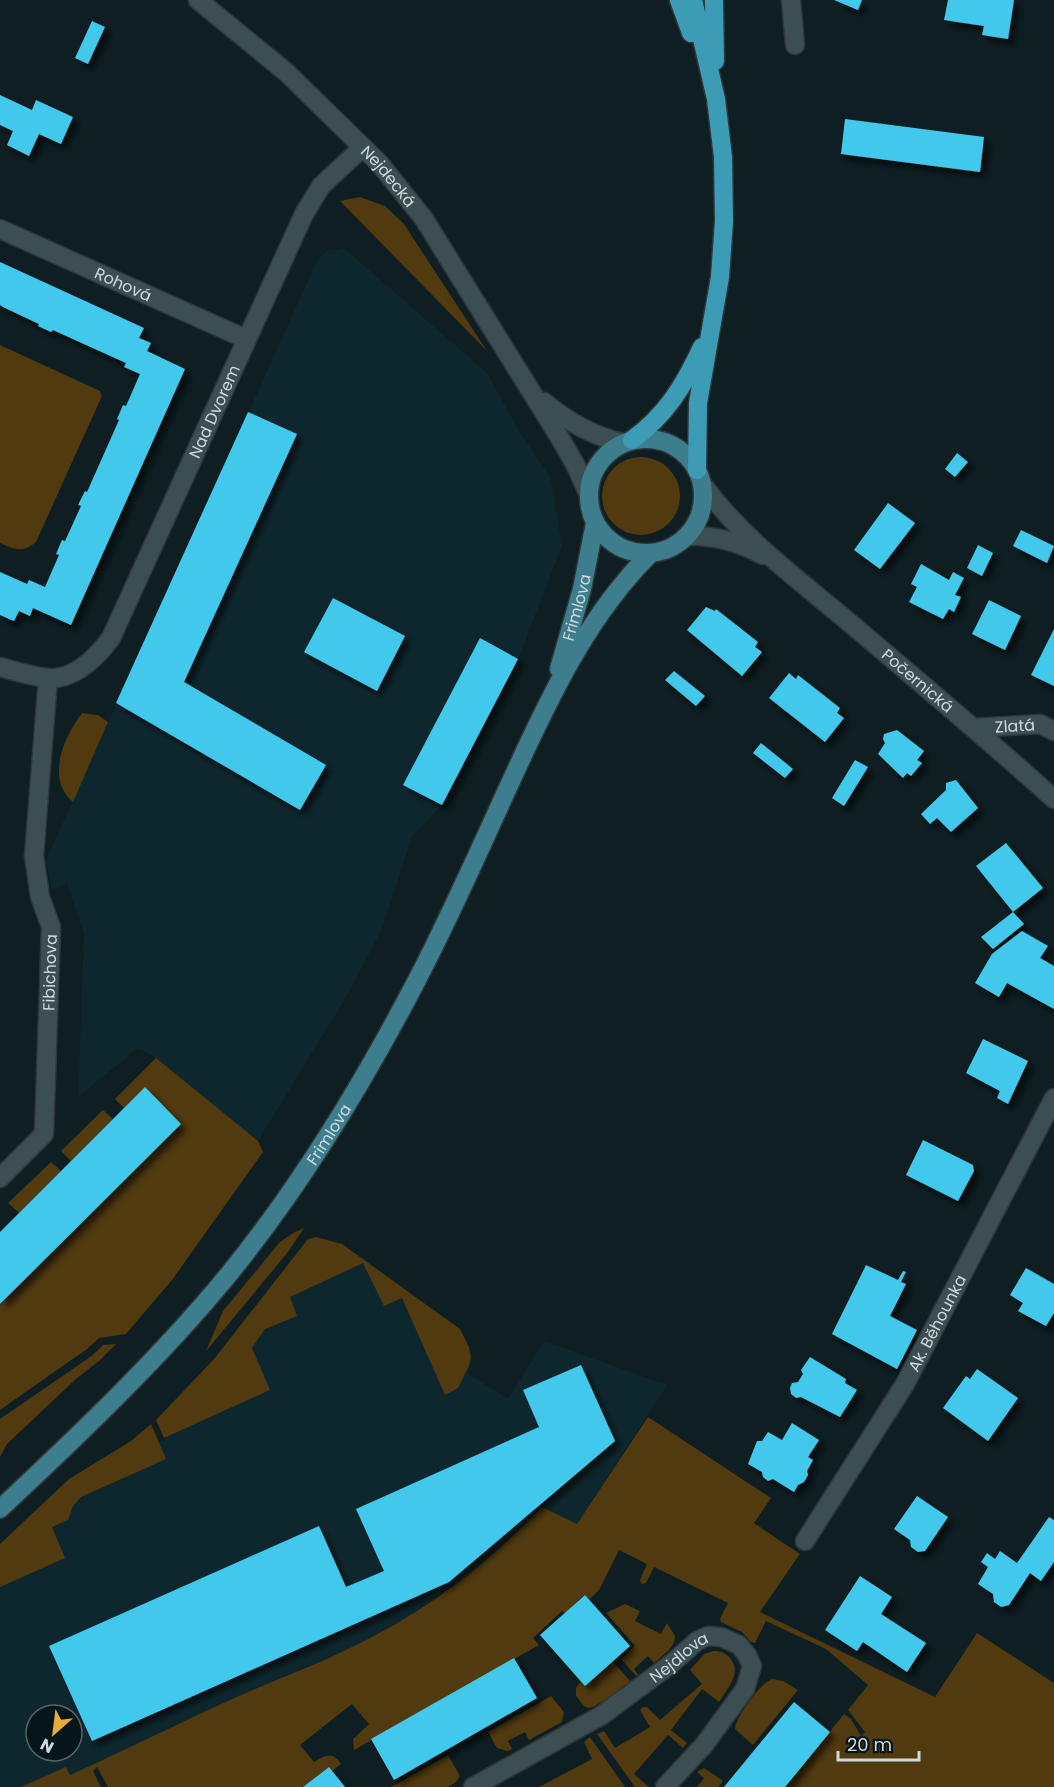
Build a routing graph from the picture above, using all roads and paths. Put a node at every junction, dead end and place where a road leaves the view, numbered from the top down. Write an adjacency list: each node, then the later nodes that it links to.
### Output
1 (198, 0): 8 (street, Nejdecká)
2 (679, 0): 7 (highway)
3 (693, 0): 7 (highway)
4 (714, 0): 7 (highway)
5 (791, 0): 6 (street)
6 (795, 45)
7 (716, 99): 10 (highway)
8 (363, 147): 11 (street, Nad Dvorem); 12 (street, Nejdecká)
9 (0, 229): 11 (street, Rohová)
10 (711, 330): 13 (highway); 14 (highway)
11 (246, 339): 21 (street, Nad Dvorem)
12 (531, 392): 13 (street, Nejdecká); 15 (street, Nejdecká)
13 (627, 442): 14 (main road); 15 (main road)
14 (700, 477): 17 (main road); 19 (street, Počernická)
15 (589, 495): 16 (main road)
16 (595, 523): 18 (main road); 22 (main road, Frimlova)
17 (688, 536): 18 (main road); 19 (street, Počernická)
18 (651, 554): 22 (main road, Frimlova)
19 (780, 564): 23 (street, Počernická)
20 (0, 667): 21 (street)
21 (48, 678): 27 (street, Fibichova)
22 (553, 691): 28 (main road, Frimlova)
23 (975, 728): 24 (street, Zlatá); 25 (street, Počernická)
24 (1054, 731)
25 (1054, 799)
26 (1054, 1098): 29 (street, Ak. Běhounka)
27 (0, 1178)
28 (0, 1509)
29 (805, 1541)
30 (473, 1787): 31 (street, Nejdlova)
31 (665, 1787)

